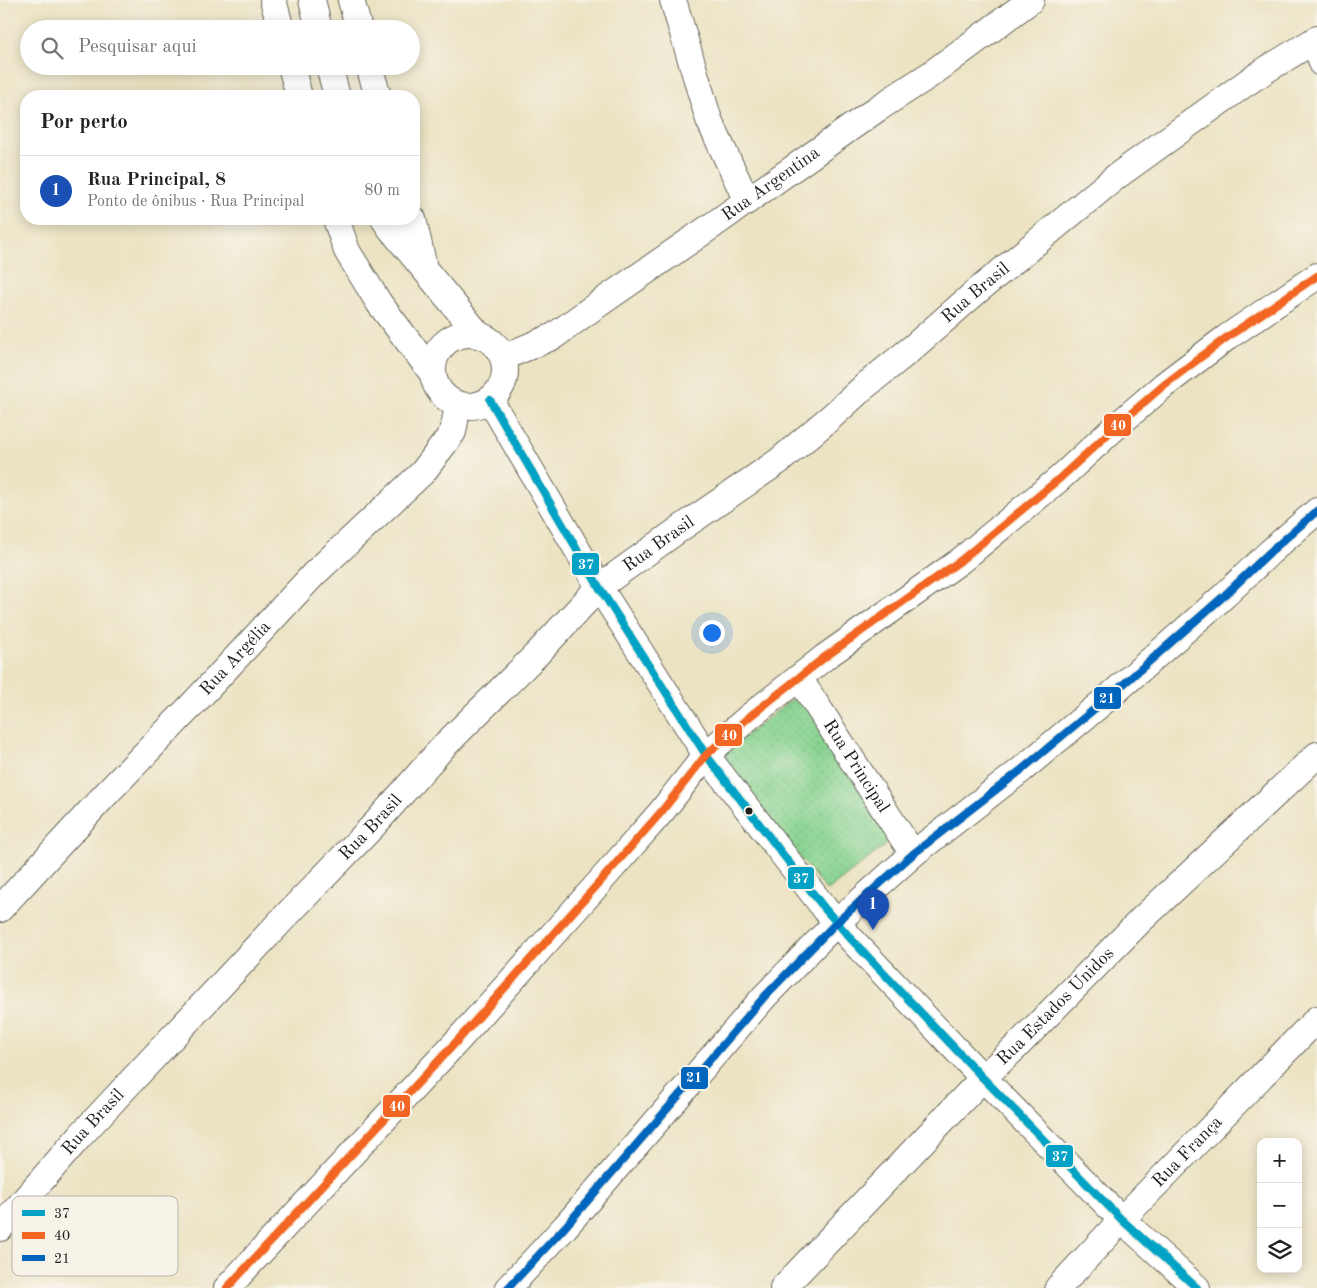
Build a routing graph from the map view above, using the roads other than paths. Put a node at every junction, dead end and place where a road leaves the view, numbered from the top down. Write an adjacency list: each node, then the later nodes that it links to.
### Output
1 (273, 0): 6 (street)
2 (312, 0): 7 (street)
3 (351, 0): 8 (street)
4 (673, 0): 17 (street)
5 (1032, 0): 17 (street, Rua Argentina)
6 (279, 20)
7 (317, 20)
8 (357, 20)
9 (1312, 41): 10 (lane); 29 (street, Rua Brasil)
10 (1317, 69)
11 (293, 75): 14 (street)
12 (331, 75): 15 (street)
13 (372, 75): 16 (street)
14 (297, 90)
15 (335, 90)
16 (376, 90)
17 (747, 201): 24 (street, Rua Argentina)
18 (338, 225): 25 (street)
19 (388, 225): 21 (street)
20 (414, 225): 21 (street)
21 (424, 269): 23 (street)
22 (1317, 276): 30 (street)
23 (478, 334): 24 (street); 25 (street)
24 (504, 358): 26 (street)
25 (433, 374): 27 (street)
26 (490, 400): 27 (street); 29 (street)
27 (458, 405): 34 (street, Rua Argélia)
28 (1317, 511): 33 (street)
29 (599, 588): 31 (street); 38 (street, Rua Brasil)
30 (799, 678): 31 (street); 33 (street, Rua Principal)
31 (706, 755): 35 (street); 42 (street)
32 (1317, 755): 37 (street, Rua Estados Unidos)
33 (913, 854): 35 (street)
34 (0, 909)
35 (836, 923): 37 (street); 43 (street)
36 (1317, 1018): 40 (street, Rua França)
37 (983, 1078): 40 (street); 44 (street, Rua Estados Unidos)
38 (28, 1196)
39 (12, 1214): 41 (street, Rua Brasil)
40 (1122, 1220): 45 (street, Rua França); 46 (street)
41 (0, 1228)
42 (228, 1288)
43 (508, 1288)
44 (783, 1288)
45 (1058, 1288)
46 (1197, 1288)

